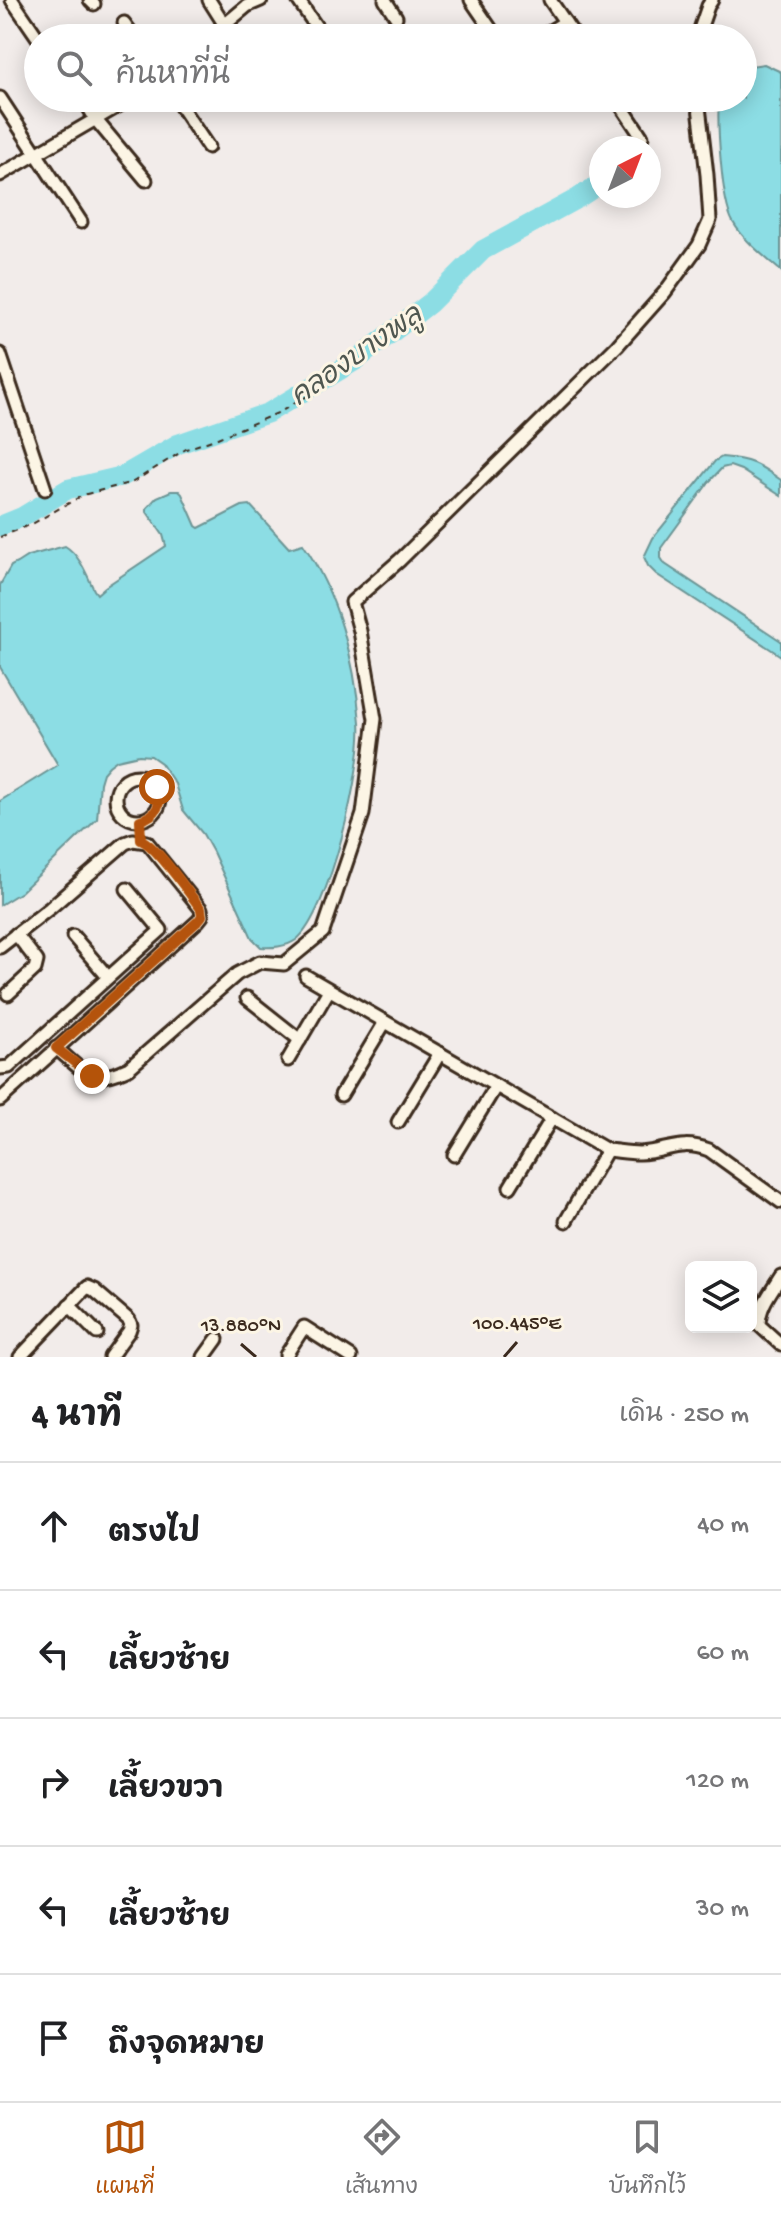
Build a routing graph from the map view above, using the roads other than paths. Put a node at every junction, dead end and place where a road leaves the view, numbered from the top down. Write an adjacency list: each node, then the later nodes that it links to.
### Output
1 (12, 0): 11 (street)
2 (209, 0): 12 (street)
3 (261, 0): 13 (street)
4 (298, 0): 14 (street)
5 (385, 0): 9 (street)
6 (471, 0): 15 (street)
7 (550, 0): 10 (street)
8 (712, 0): 17 (street)
9 (396, 17)
10 (565, 22): 16 (street)
11 (28, 24)
12 (224, 24)
13 (226, 24)
14 (314, 24)
15 (487, 24)
16 (562, 24)
17 (702, 24)
18 (0, 98): 27 (street)
19 (91, 112): 24 (street)
20 (109, 112): 24 (street)
21 (184, 112): 26 (street)
22 (626, 112): 25 (street)
23 (700, 112): 46 (street)
24 (96, 120): 27 (street); 29 (street)
25 (641, 136)
26 (208, 147)
27 (37, 154): 28 (street); 30 (street)
28 (0, 175)
29 (146, 180)
30 (81, 222)
31 (0, 354): 32 (street)
32 (45, 489)
33 (140, 820): 33 (street); 34 (street)
34 (141, 840): 36 (street); 46 (street)
35 (127, 889): 40 (street)
36 (16, 934): 38 (street); 42 (street)
37 (73, 936): 40 (street)
38 (0, 947)
39 (306, 976): 41 (street)
40 (108, 977): 49 (street)
41 (329, 990): 44 (street); 45 (street)
42 (8, 994)
43 (247, 998): 45 (street)
44 (385, 1022): 47 (street); 51 (street)
45 (300, 1040): 48 (street)
46 (56, 1048): 52 (street)
47 (440, 1053): 50 (street); 54 (street)
48 (288, 1060)
49 (0, 1068)
50 (496, 1086): 53 (street); 56 (street)
51 (341, 1095)
52 (0, 1100)
53 (552, 1118): 55 (street); 57 (street)
54 (398, 1122)
55 (607, 1150): 58 (street); 59 (street)
56 (454, 1155)
57 (510, 1187)
58 (781, 1202)
59 (566, 1221)
60 (781, 1276): 64 (street)
61 (69, 1305): 62 (street); 66 (street); 67 (street)
62 (97, 1333)
63 (217, 1339): 68 (street)
64 (781, 1345)
65 (286, 1355): 69 (street)
66 (20, 1357)
67 (110, 1357)
68 (204, 1357)
69 (351, 1357)

